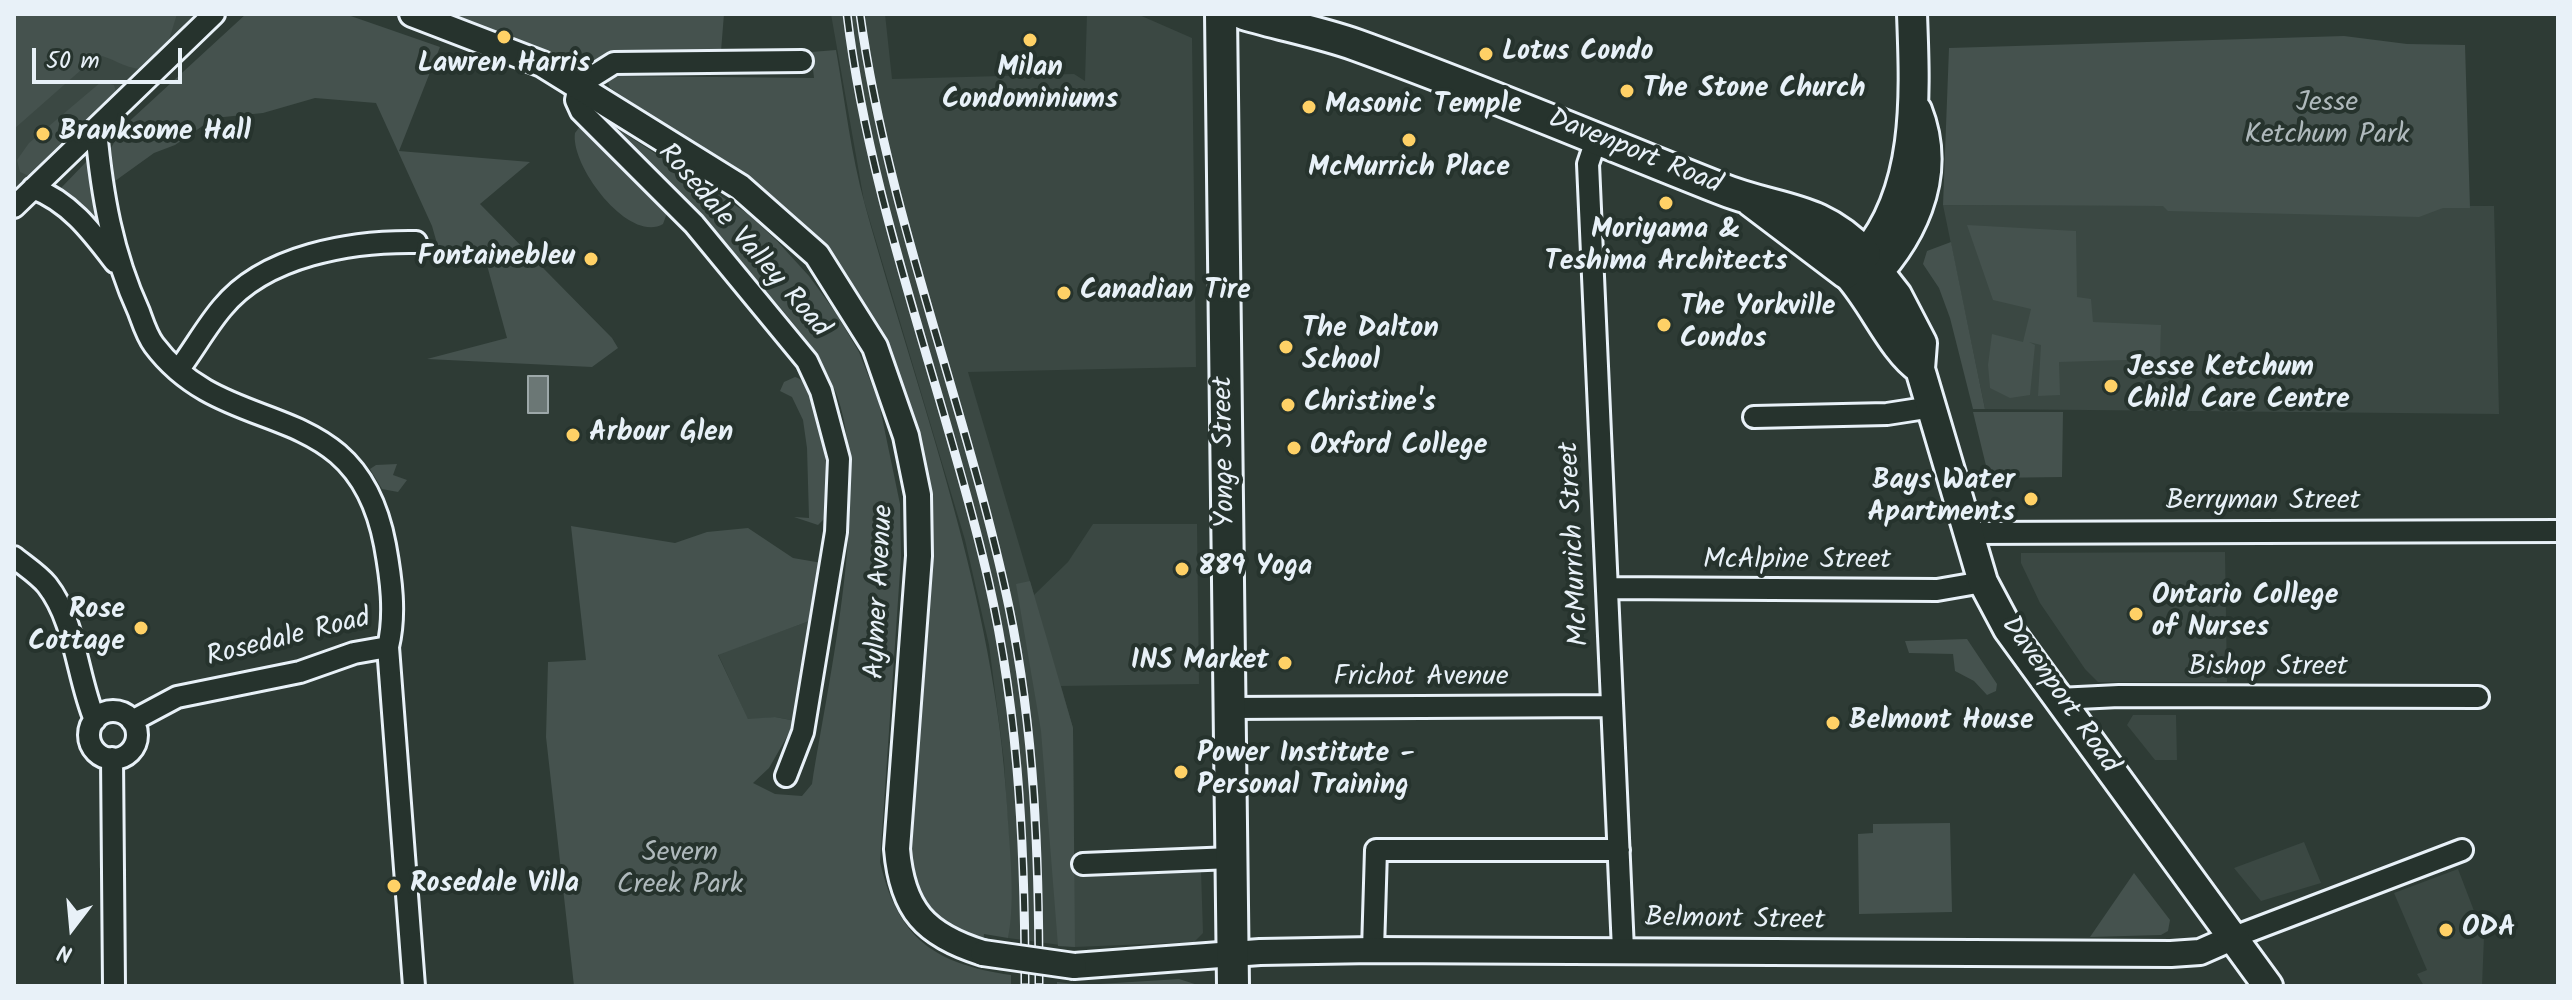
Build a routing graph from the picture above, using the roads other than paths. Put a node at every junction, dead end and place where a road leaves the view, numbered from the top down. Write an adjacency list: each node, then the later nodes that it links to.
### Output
1 (214, 14): 8 (street)
2 (412, 14): 7 (street)
3 (1221, 14): 27 (main road, Yonge Street)
4 (1244, 14): 9 (main road, Davenport Road)
5 (1912, 14): 14 (main road)
6 (802, 61): 7 (street)
7 (579, 85): 31 (street, Rosedale Valley Road); 39 (street, Aylmer Avenue, bridge)
8 (96, 130): 10 (street); 13 (street, Rosedale Road)
9 (1597, 137): 14 (main road, Davenport Road); 22 (street, McMurrich Street)
10 (33, 188): 11 (street); 13 (street, Rosedale Road)
11 (14, 207)
12 (416, 242): 15 (street)
13 (117, 265): 15 (street, Rosedale Road)
14 (1863, 272): 16 (main road, Davenport Road)
15 (179, 369): 23 (street, Rosedale Road)
16 (1932, 407): 17 (street); 19 (main road, Davenport Road)
17 (1754, 417)
18 (2558, 531): 19 (street, Berryman Street)
19 (1968, 533): 21 (main road, Davenport Road)
20 (14, 557): 28 (street)
21 (1983, 582): 22 (street, McAlpine Street); 25 (main road, Davenport Road)
22 (1609, 588): 26 (street, McMurrich Street)
23 (388, 647): 29 (street, Rosedale Road); 41 (street)
24 (2478, 697): 25 (street, Bishop Street)
25 (2058, 699): 36 (main road, Davenport Road)
26 (1612, 706): 27 (street, Frichot Avenue); 32 (street, McMurrich Street)
27 (1230, 708): 34 (main road, Yonge Street)
28 (95, 720): 29 (street); 30 (street)
29 (132, 721): 30 (street)
30 (112, 758): 40 (street)
31 (786, 776)
32 (1619, 850): 37 (street); 38 (street, McMurrich Street)
33 (2462, 850): 36 (street)
34 (1232, 858): 35 (street); 39 (main road, Yonge Street)
35 (1083, 864)
36 (2234, 937): 38 (street, Belmont Street); 43 (main road, Davenport Road)
37 (1373, 950): 38 (street, Belmont Street); 39 (street, Belmont Street)
38 (1623, 950)
39 (1233, 955): 42 (main road, Yonge Street)
40 (114, 986)
41 (414, 986)
42 (1233, 986)
43 (2268, 986)

